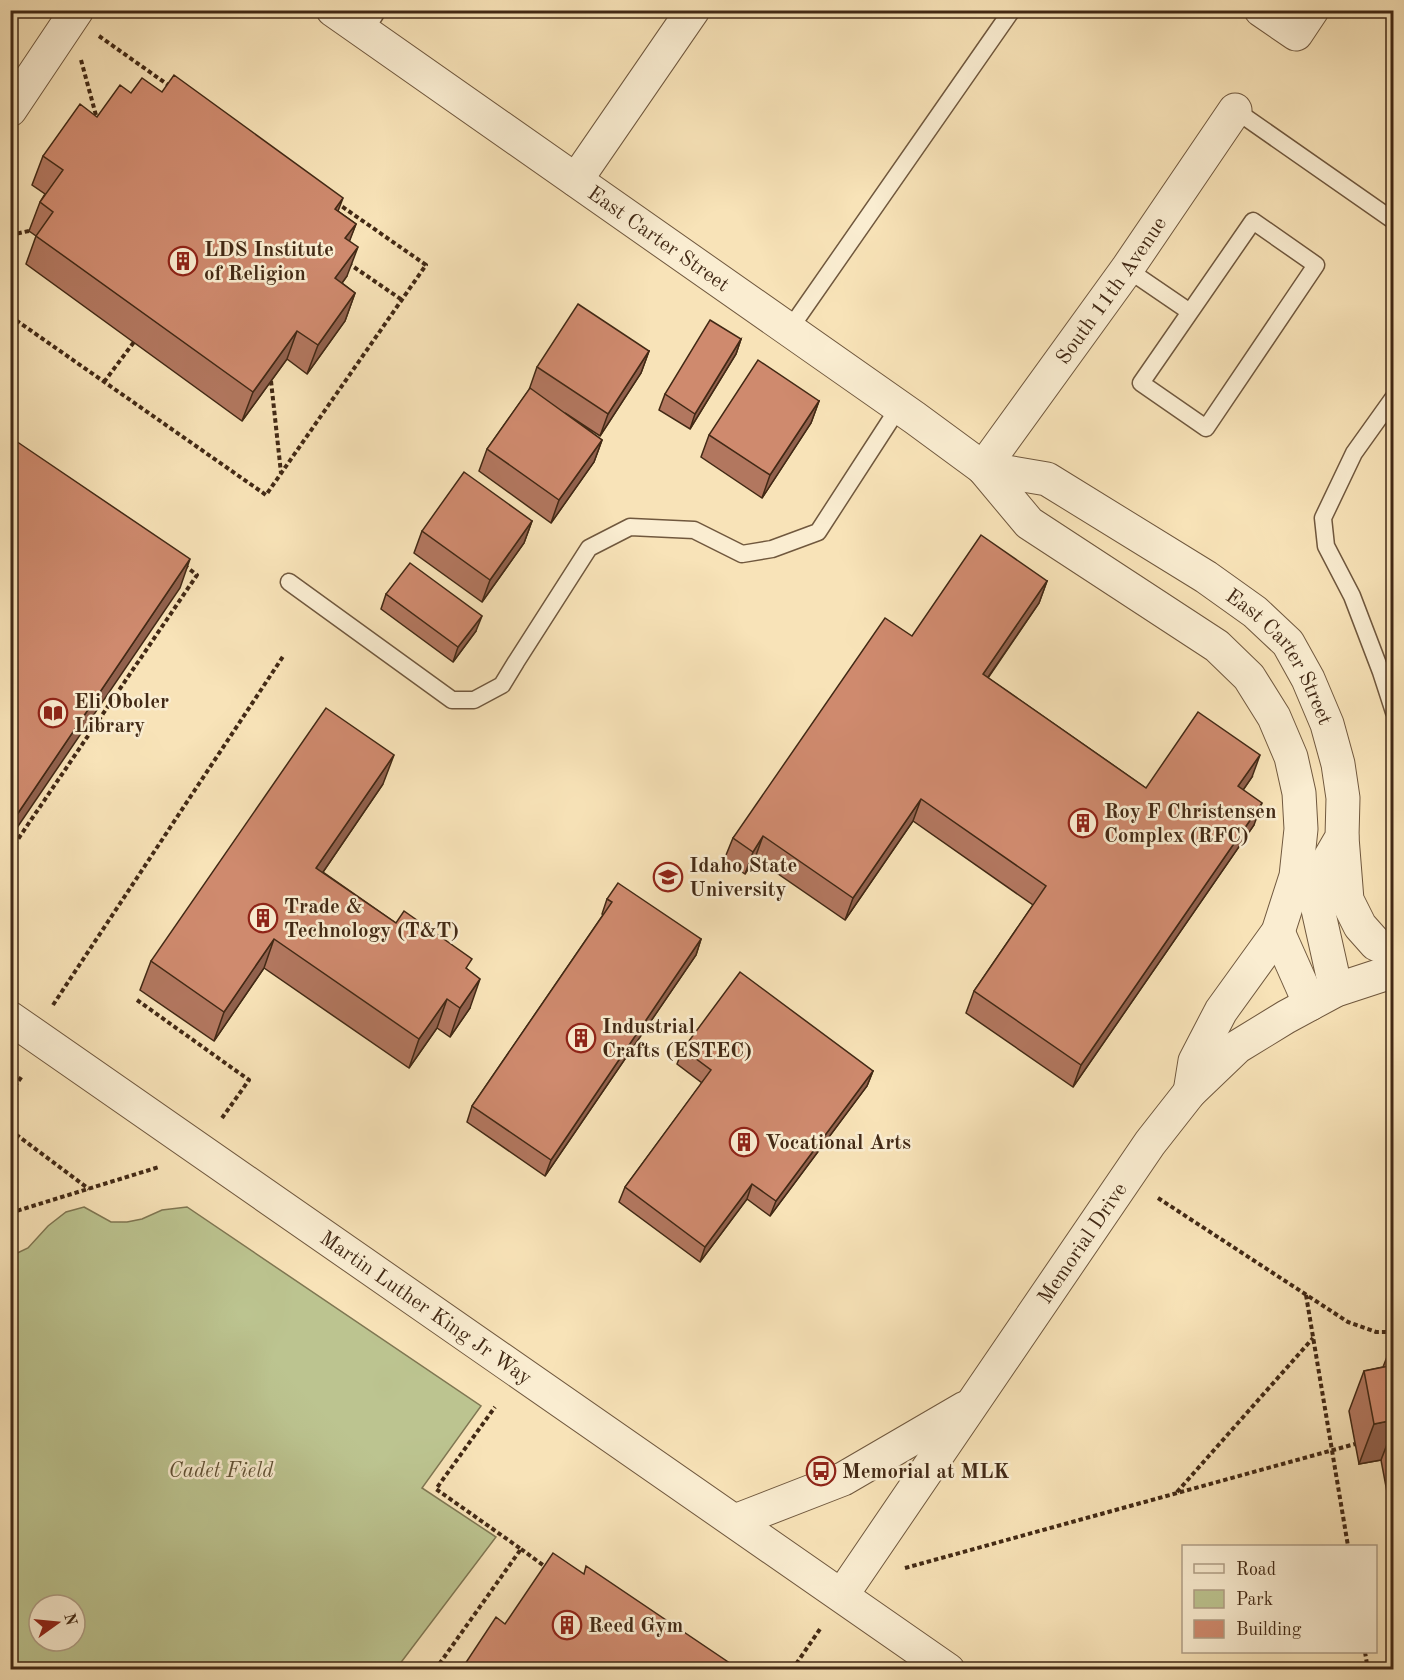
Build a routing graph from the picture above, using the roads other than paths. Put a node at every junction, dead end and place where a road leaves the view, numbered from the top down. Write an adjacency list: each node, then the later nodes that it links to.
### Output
1 (333, 10): 5 (street, East Carter Street)
2 (693, 10): 10 (street)
3 (1012, 10): 14 (lane)
4 (1262, 10): 7 (street)
5 (371, 21): 10 (street, East Carter Street)
6 (86, 22): 8 (street)
7 (1304, 22)
8 (10, 110)
9 (1235, 110): 11 (lane); 12 (street, South 11th Avenue)
10 (576, 180): 14 (street, East Carter Street)
11 (1394, 221)
12 (1127, 269): 13 (lane); 17 (street, South 11th Avenue)
13 (1190, 312): 13 (lane)
14 (789, 330): 16 (street, East Carter Street)
15 (1394, 397): 19 (lane)
16 (899, 407): 17 (street, East Carter Street); 18 (lane)
17 (983, 468): 20 (street, East Carter Street); 21 (street, East Carter Street)
18 (289, 582)
19 (1394, 712)
20 (1342, 837): 22 (street); 24 (street, East Carter Street)
21 (1278, 932): 24 (street); 26 (street, East Carter Street)
22 (1394, 951)
23 (1394, 971): 24 (street, Memorial Drive)
24 (1323, 997): 26 (street, Memorial Drive)
25 (10, 1018): 28 (street, Martin Luther King Jr Way)
26 (1190, 1092): 27 (street, Memorial Drive)
27 (972, 1404): 28 (street); 29 (street, Memorial Drive)
28 (735, 1521): 29 (street, Martin Luther King Jr Way)
29 (842, 1595): 30 (street, Martin Luther King Jr Way)
30 (948, 1670)

